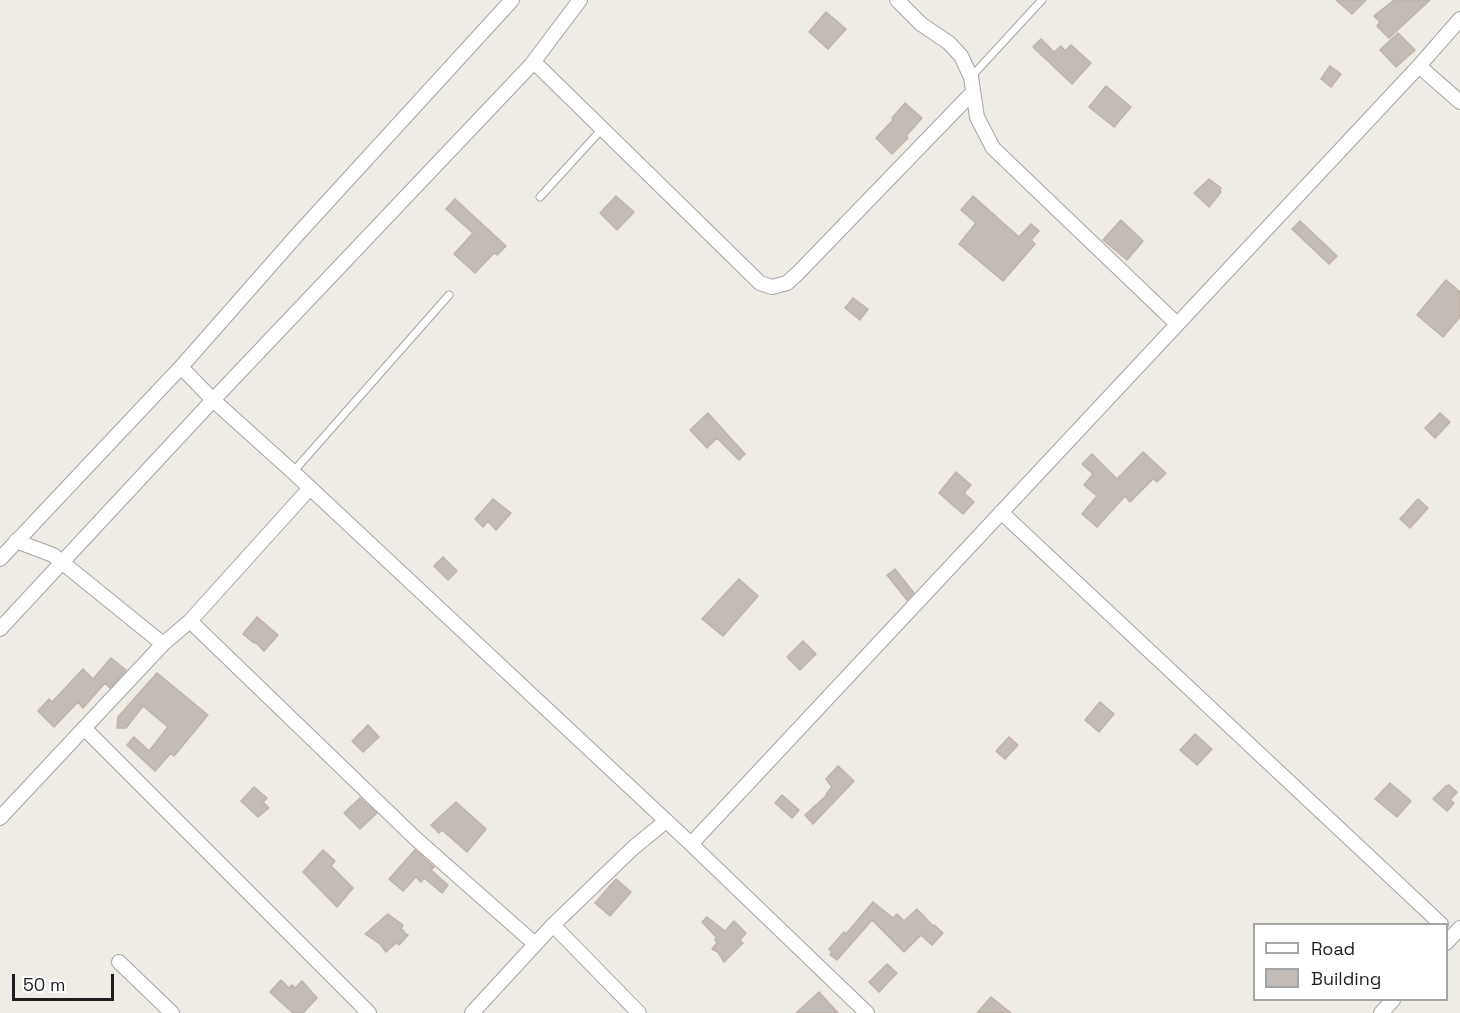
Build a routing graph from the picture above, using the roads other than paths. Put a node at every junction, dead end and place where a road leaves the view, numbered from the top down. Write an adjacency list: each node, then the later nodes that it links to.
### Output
1 (512, 0): 15 (street)
2 (580, 0): 6 (street)
3 (897, 0): 8 (street)
4 (1042, 0): 8 (lane)
5 (1460, 19): 7 (street)
6 (534, 62): 11 (street); 16 (street)
7 (1419, 66): 10 (street); 14 (street)
8 (971, 77): 9 (street)
9 (973, 92): 11 (street); 14 (street)
10 (1460, 102)
11 (602, 129): 12 (lane)
12 (540, 197)
13 (449, 295): 17 (lane)
14 (1177, 324): 19 (street)
15 (181, 367): 16 (street); 20 (street)
16 (213, 400): 17 (street); 22 (street)
17 (293, 472): 18 (street)
18 (310, 488): 23 (street); 28 (street)
19 (1001, 512): 29 (street); 30 (street)
20 (16, 542): 21 (street); 22 (street)
21 (0, 559)
22 (64, 562): 24 (street); 25 (street)
23 (190, 621): 25 (street); 32 (street)
24 (0, 629)
25 (163, 644): 26 (street)
26 (84, 728): 27 (street); 36 (street)
27 (0, 818)
28 (666, 821): 29 (street); 31 (street)
29 (691, 844): 39 (street)
30 (1440, 923)
31 (553, 925): 32 (street); 38 (street)
32 (535, 944): 37 (street)
33 (119, 962): 35 (street)
34 (1392, 1001): 40 (street)
35 (171, 1013)
36 (369, 1013)
37 (472, 1013)
38 (639, 1013)
39 (867, 1013)
40 (1381, 1013)

